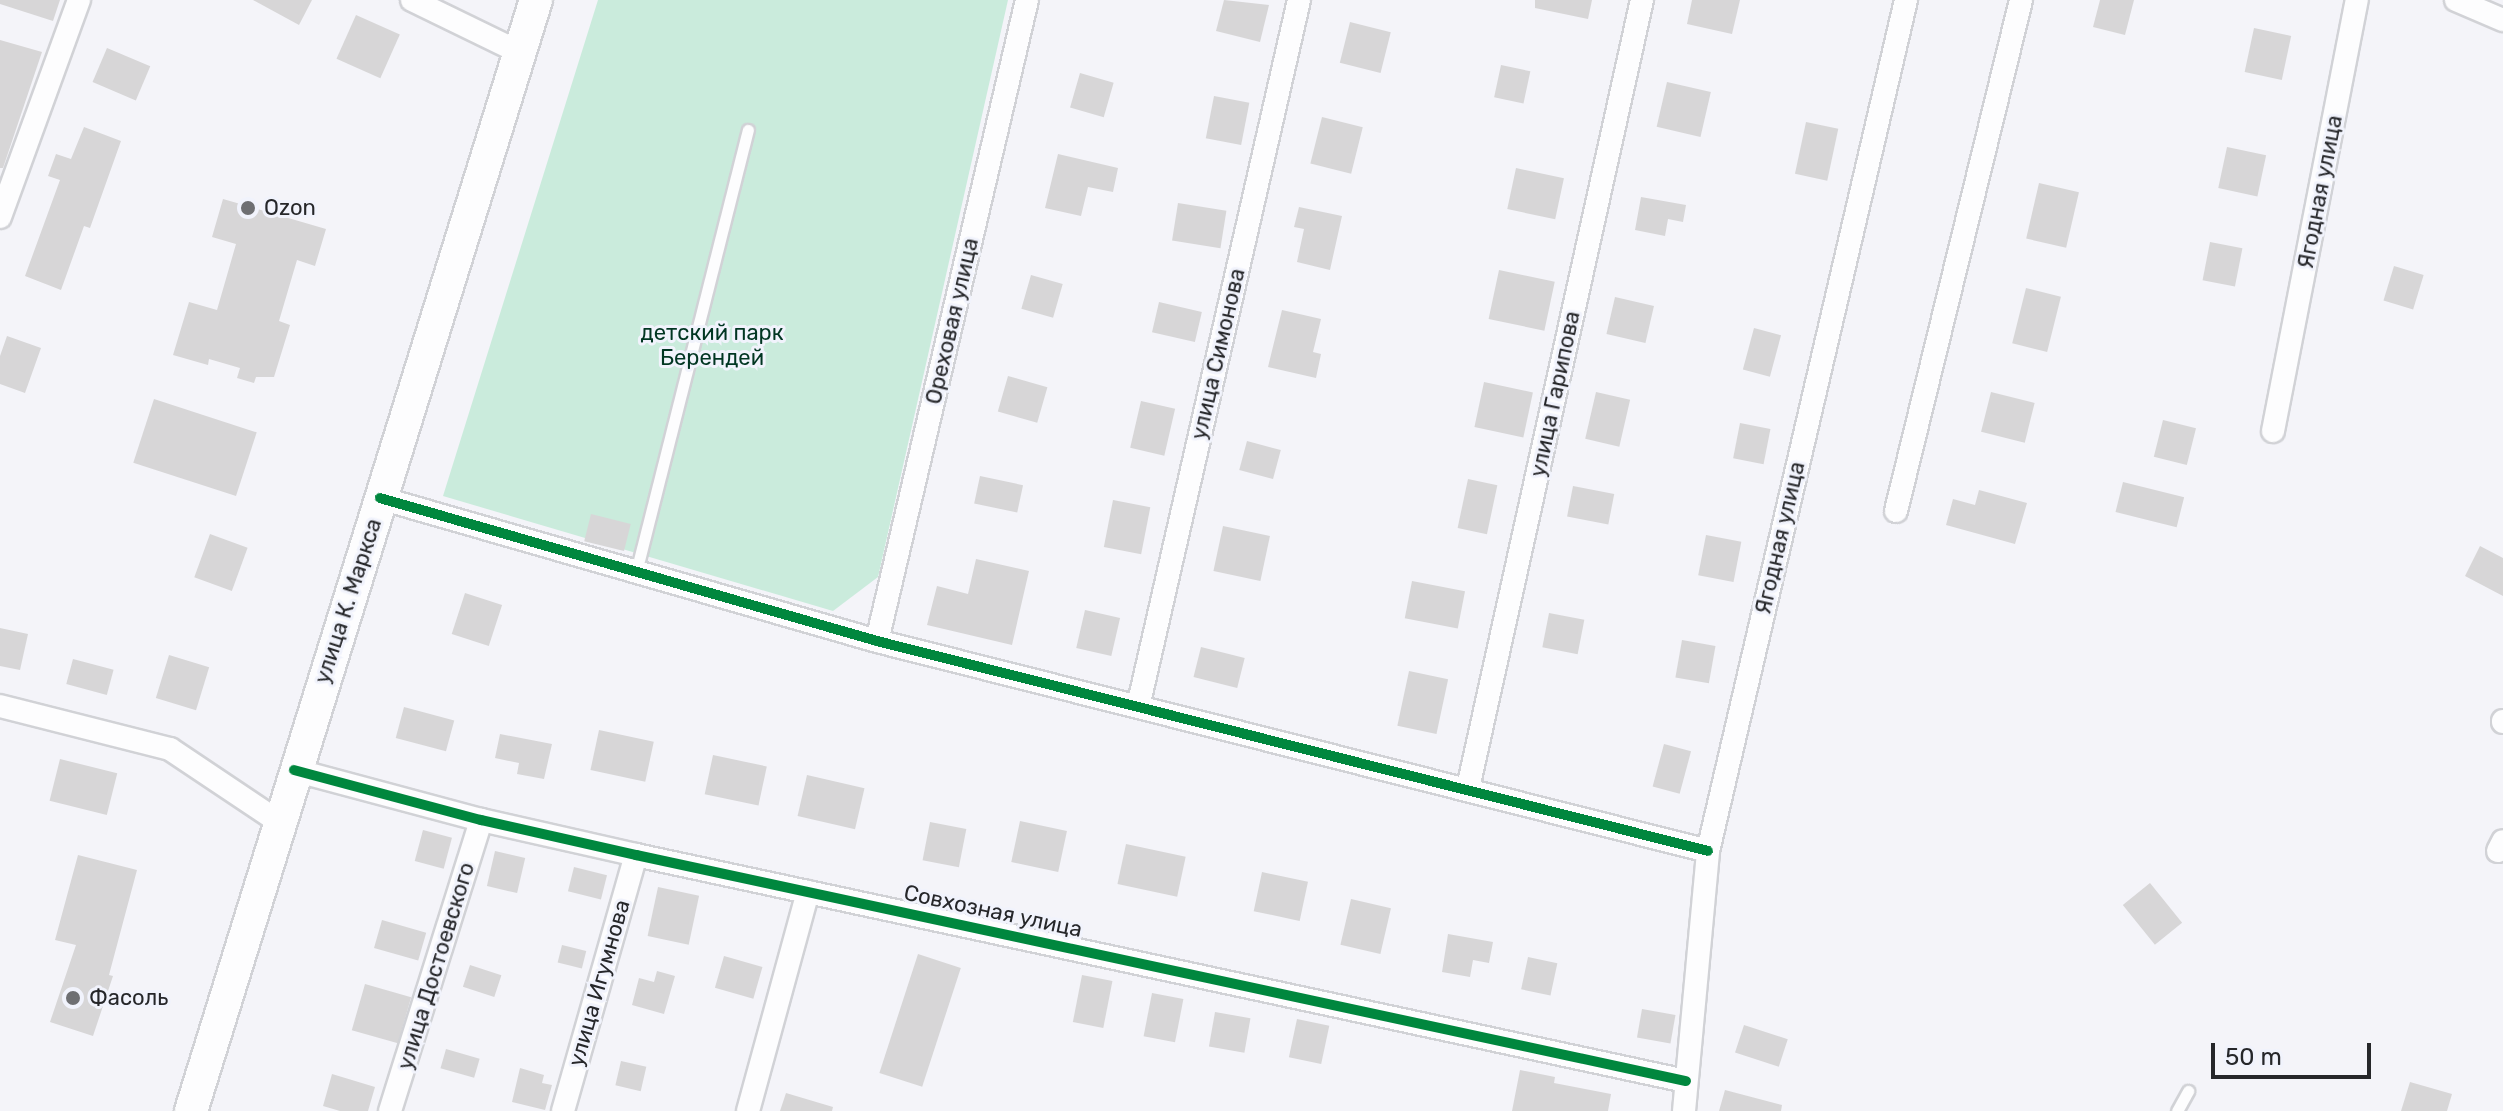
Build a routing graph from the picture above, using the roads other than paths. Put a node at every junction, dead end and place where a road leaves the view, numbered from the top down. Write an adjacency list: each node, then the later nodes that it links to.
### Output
1 (79, 0): 14 (street)
2 (412, 0): 12 (street)
3 (536, 0): 12 (main road, улица К. Маркса)
4 (1027, 0): 19 (street, Ореховая улица)
5 (1299, 0): 21 (street, улица Симонова)
6 (1642, 0): 23 (street, улица Гарипова)
7 (1906, 0): 26 (street, Ягодная улица)
8 (2021, 0): 17 (street)
9 (2357, 0): 15 (street, Ягодная улица)
10 (2456, 0): 11 (street)
11 (2503, 20)
12 (519, 52): 16 (main road, улица К. Маркса)
13 (748, 130): 18 (lane)
14 (0, 217)
15 (2273, 431)
16 (380, 498): 18 (street); 22 (main road, улица К. Маркса)
17 (1896, 511)
18 (636, 572): 19 (street)
19 (877, 641): 21 (street)
20 (0, 706): 25 (street)
21 (1138, 707): 23 (street)
22 (294, 770): 24 (street, Совхозная улица); 25 (main road, улица К. Маркса)
23 (1468, 788): 26 (street)
24 (481, 820): 27 (street, Совхозная улица); 32 (street, улица Достоевского)
25 (279, 822): 31 (main road, улица К. Маркса)
26 (1708, 851): 29 (street, Ягодная улица)
27 (636, 855): 28 (street, Совхозная улица); 33 (street, улица Игумнова)
28 (808, 892): 29 (street, Совхозная улица); 34 (street)
29 (1686, 1081): 35 (street, Ягодная улица)
30 (2188, 1091): 36 (lane)
31 (191, 1111)
32 (390, 1111)
33 (563, 1111)
34 (748, 1111)
35 (1684, 1111)
36 (2177, 1111)

